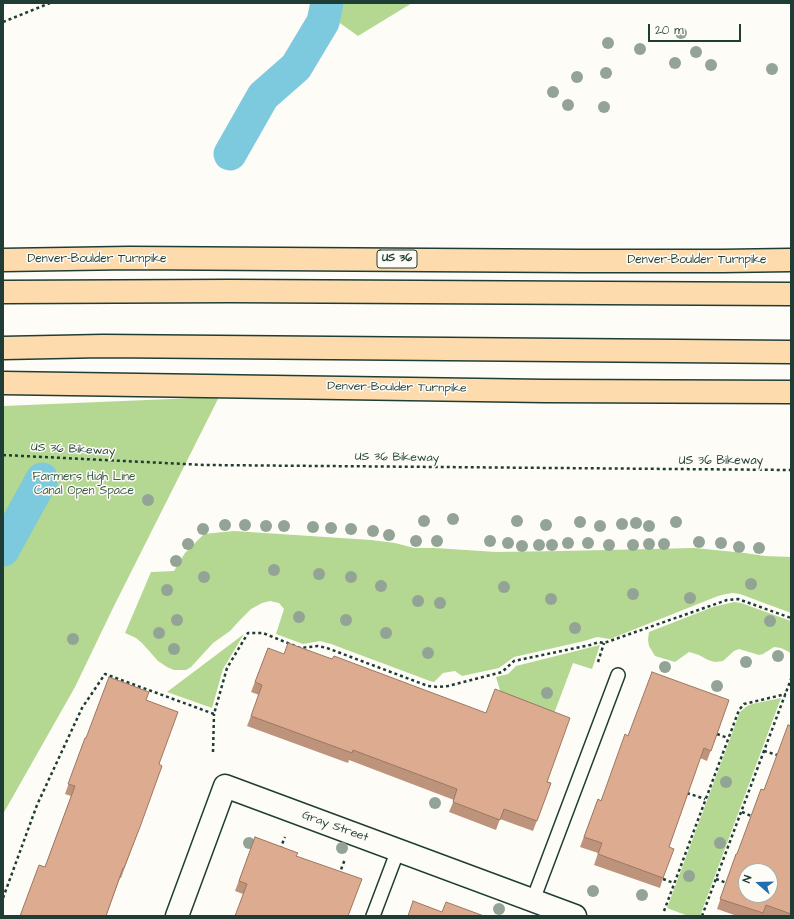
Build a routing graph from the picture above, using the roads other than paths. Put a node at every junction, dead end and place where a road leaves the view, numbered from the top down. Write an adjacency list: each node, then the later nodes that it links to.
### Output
1 (3, 260): 2 (highway, Denver–Boulder Turnpike / US 36)
2 (791, 260)
3 (3, 292): 4 (highway)
4 (791, 294)
5 (3, 348): 6 (highway)
6 (791, 352)
7 (3, 383): 8 (highway, Denver–Boulder Turnpike)
8 (791, 392)
9 (618, 675): 11 (lane)
10 (398, 850): 11 (street, Gray Street); 12 (street, Gray Street); 13 (lane)
11 (533, 900): 14 (street, Gray Street)
12 (177, 916)
13 (373, 916)
14 (575, 916)

